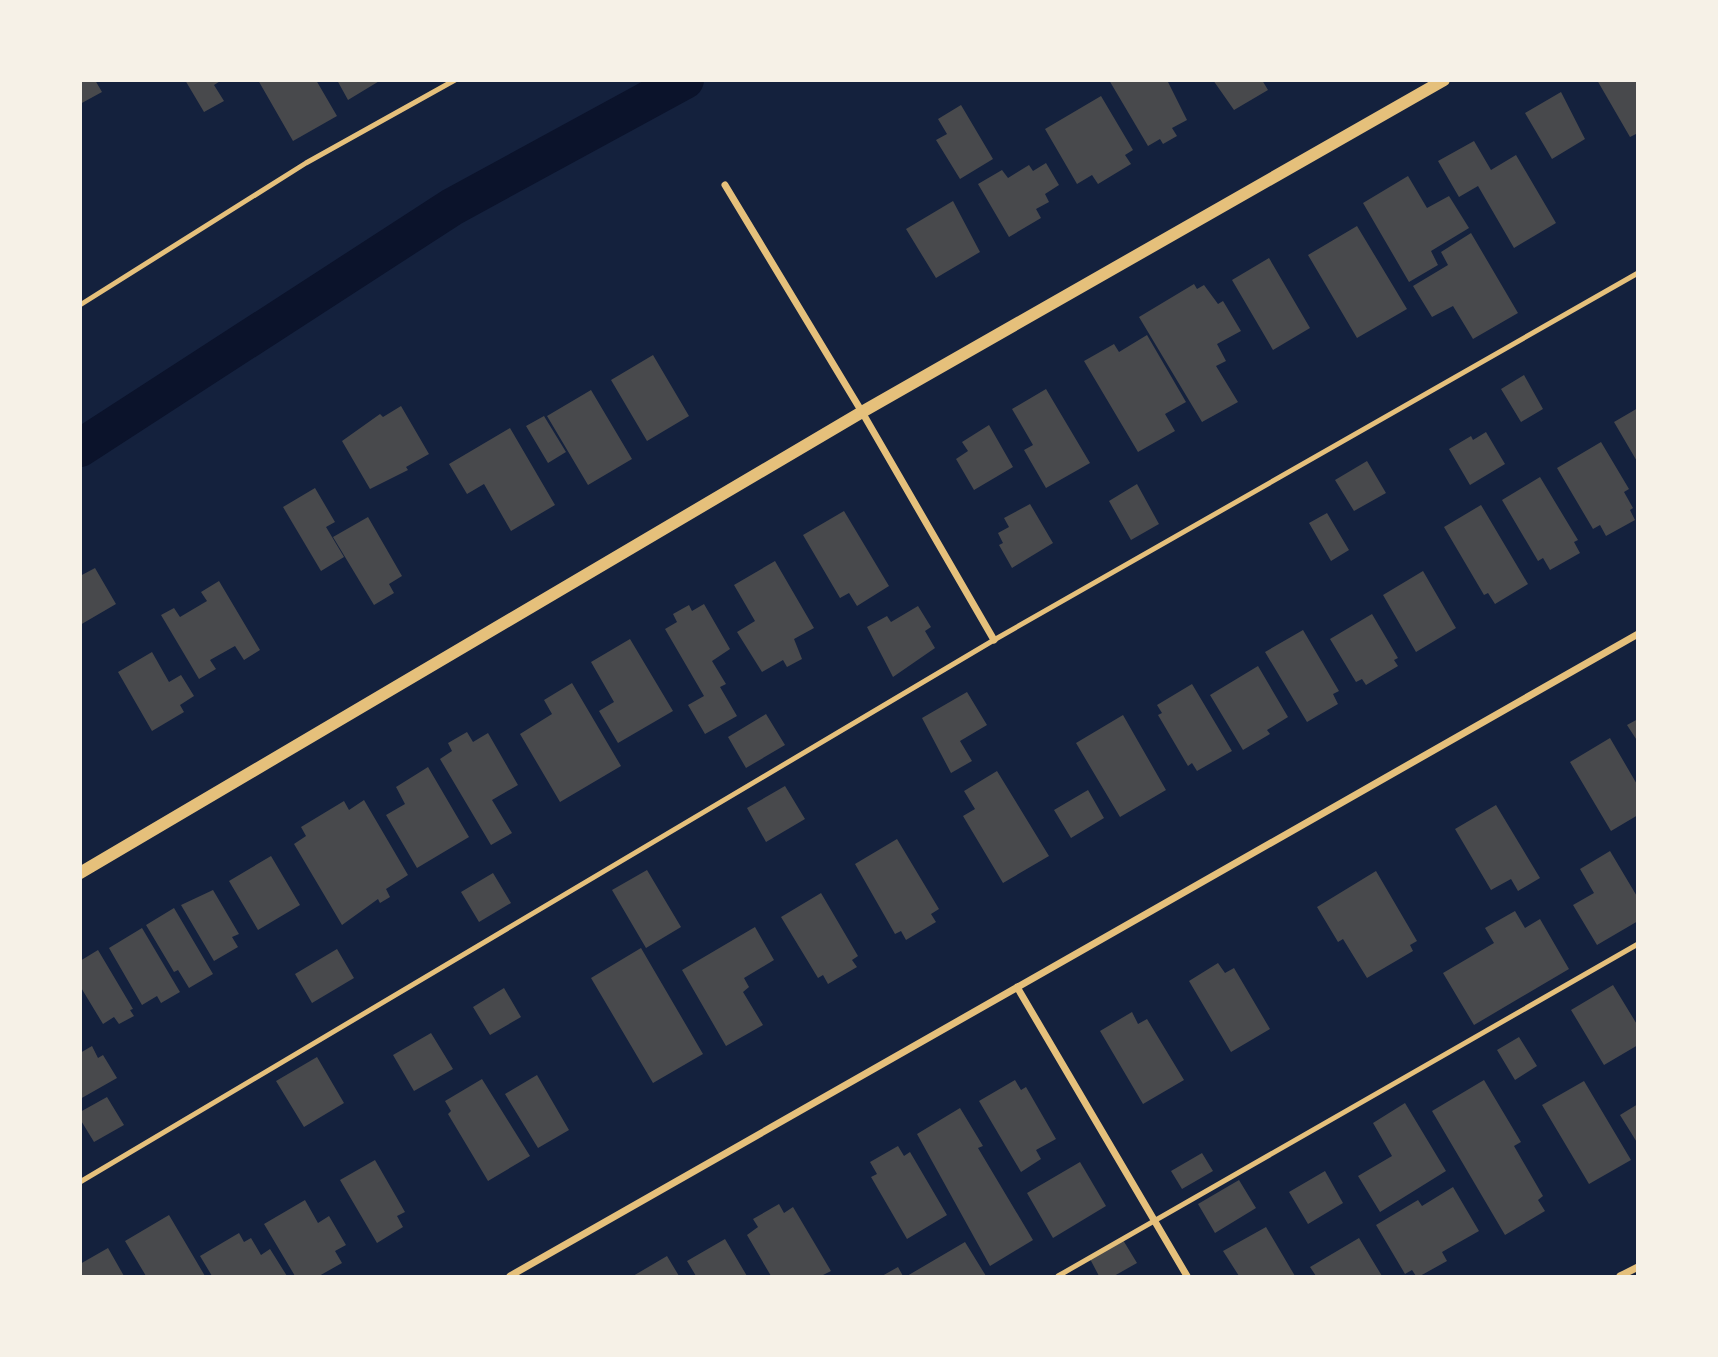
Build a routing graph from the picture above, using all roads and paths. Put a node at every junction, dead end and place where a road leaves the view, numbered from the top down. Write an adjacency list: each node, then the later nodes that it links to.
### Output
1 (455, 80): 5 (lane)
2 (1444, 80): 6 (street)
3 (725, 185): 6 (street)
4 (1637, 273): 8 (lane)
5 (80, 305)
6 (862, 412): 8 (street); 9 (street)
7 (1637, 634): 11 (street)
8 (993, 640): 12 (lane)
9 (80, 873)
10 (1637, 944): 13 (lane)
11 (1017, 987): 13 (street); 15 (street)
12 (80, 1182)
13 (1155, 1221): 16 (lane); 17 (street)
14 (1637, 1267): 18 (street)
15 (510, 1276)
16 (1058, 1276)
17 (1187, 1276)
18 (1620, 1276)

